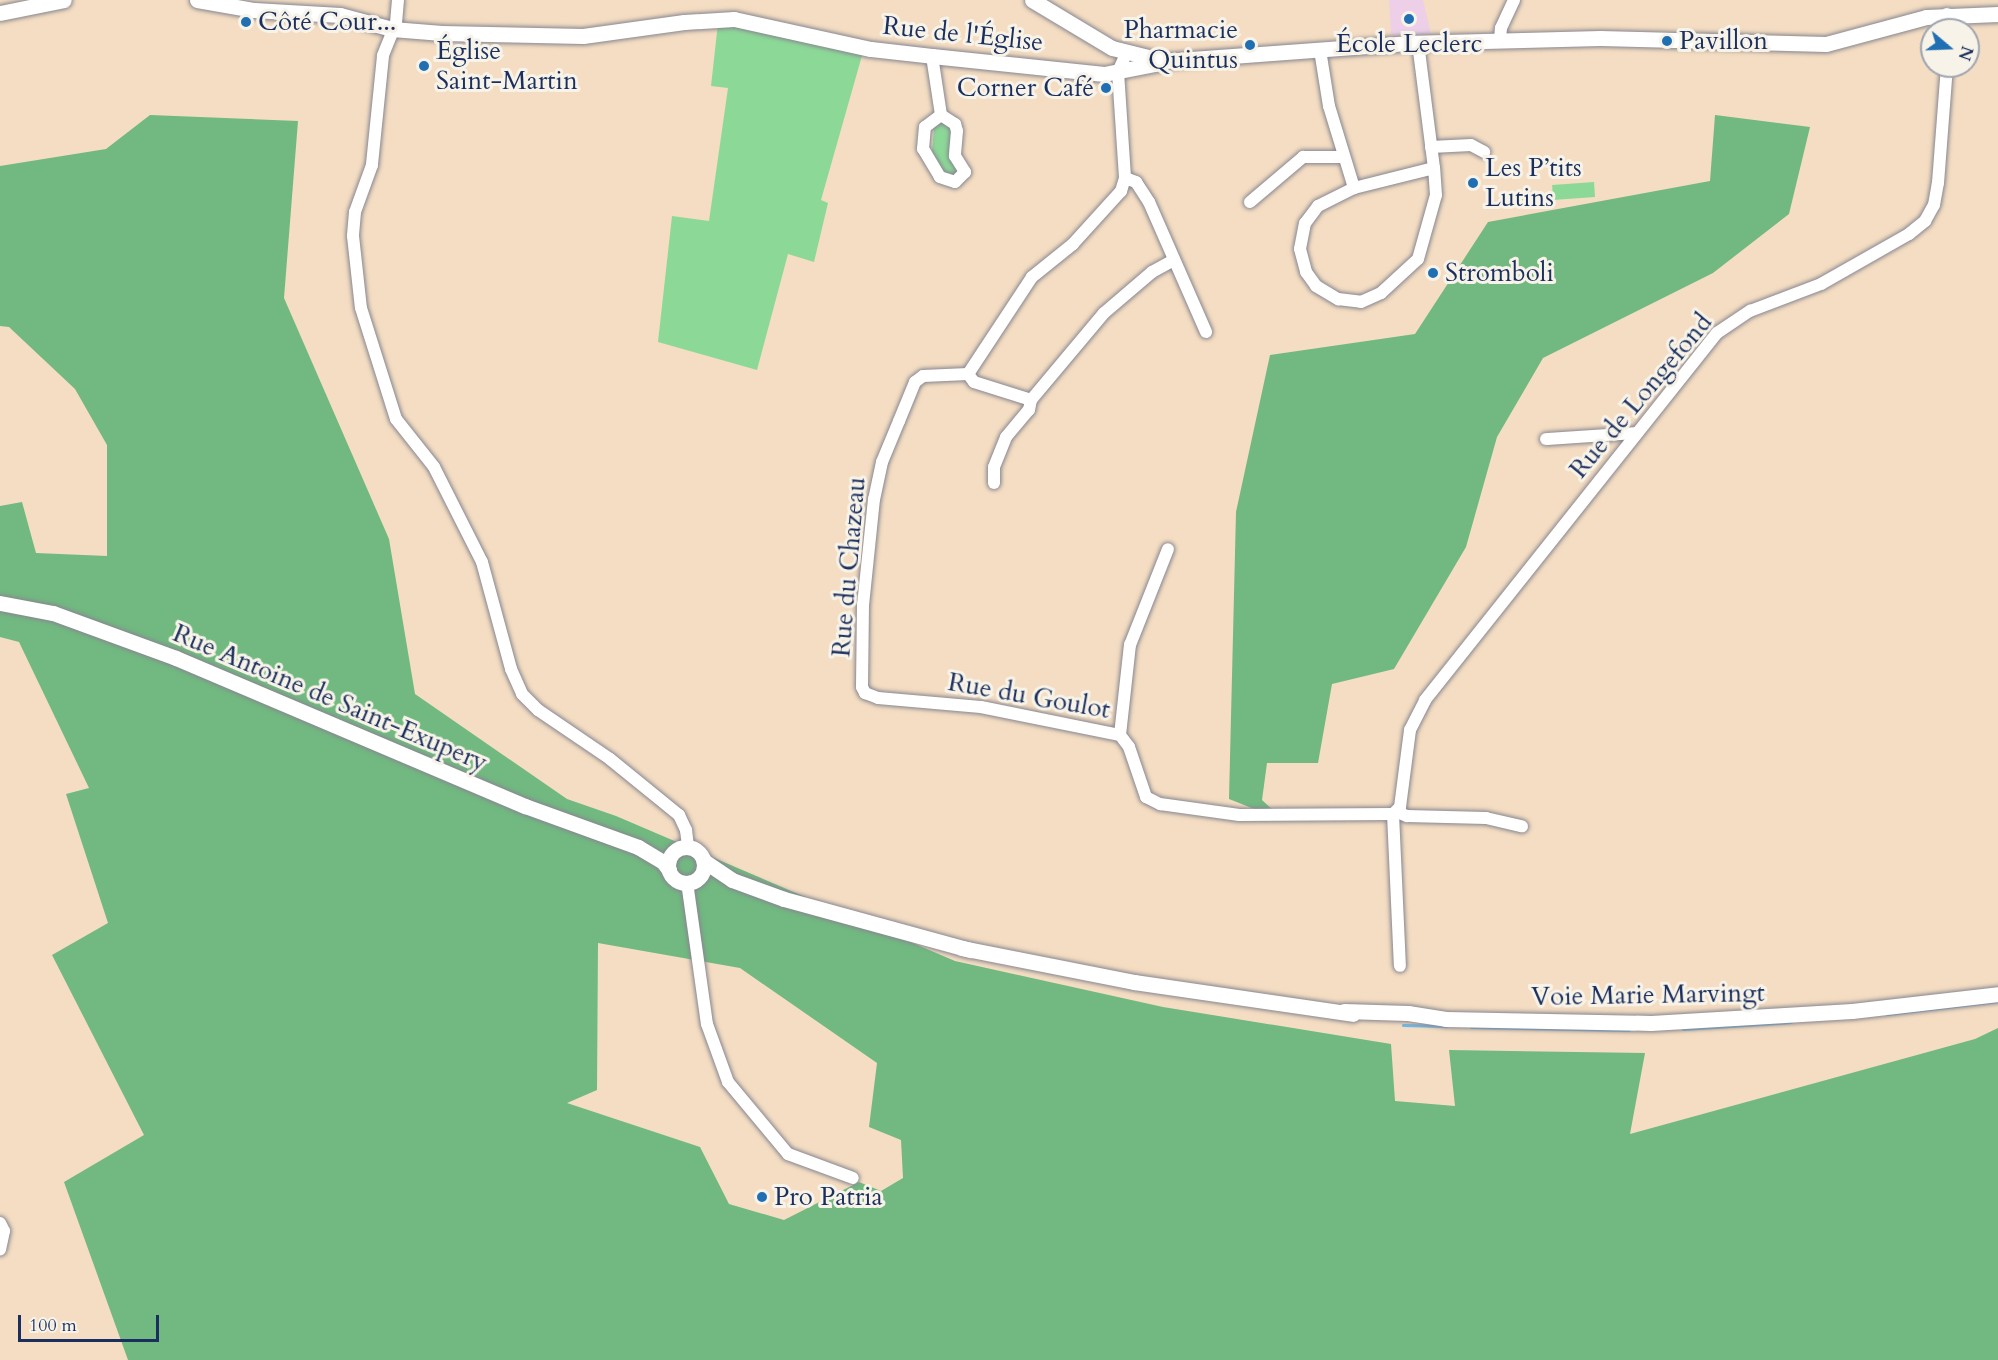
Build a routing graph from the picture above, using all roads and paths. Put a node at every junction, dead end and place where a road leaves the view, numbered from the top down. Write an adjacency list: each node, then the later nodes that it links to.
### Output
1 (64, 0): 6 (main road)
2 (198, 0): 10 (main road, Rue de l'Église)
3 (398, 0): 10 (street)
4 (1032, 0): 14 (main road)
5 (1514, 0): 11 (street)
6 (0, 13)
7 (1998, 14): 8 (main road)
8 (1973, 18)
9 (1920, 27): 11 (main road)
10 (392, 29): 15 (main road, Rue de l'Église); 41 (street)
11 (1500, 42): 12 (main road)
12 (1418, 43): 13 (main road); 20 (street)
13 (1320, 51): 16 (main road); 22 (street)
14 (1126, 54): 16 (main road); 17 (street)
15 (932, 56): 17 (main road, Rue de l'Église); 19 (street)
16 (1164, 62): 17 (main road, Rue de l'Église)
17 (1118, 72): 24 (street)
18 (1946, 78): 31 (street, Rue de Longefond)
19 (941, 115): 19 (street)
20 (1431, 147): 21 (street); 23 (street)
21 (1484, 152)
22 (1343, 157): 25 (street); 26 (street)
23 (1434, 168): 25 (street); 25 (street)
24 (1125, 178): 27 (street); 29 (street)
25 (1354, 188)
26 (1250, 202)
27 (1174, 260): 28 (street); 30 (street)
28 (1206, 332)
29 (968, 374): 30 (street); 36 (street, Rue du Chazeau)
30 (1031, 400): 33 (street)
31 (1636, 433): 32 (street); 38 (street, Rue de Longefond)
32 (1546, 439)
33 (994, 483)
34 (1168, 549): 37 (street)
35 (0, 603): 40 (main road, Rue Antoine de Saint-Exupery)
36 (865, 693): 37 (street, Rue du Goulot)
37 (1120, 735): 38 (street, Rue du Goulot)
38 (1395, 813): 39 (street, Rue du Goulot); 46 (street, Rue de Longefond)
39 (1522, 826)
40 (638, 847): 41 (main road, Rue Antoine de Saint-Exupery); 43 (main road, Rue Antoine de Saint-Exupery)
41 (681, 848): 42 (main road); 43 (main road)
42 (704, 861): 44 (main road); 45 (main road, Voie Marie Marvingt)
43 (669, 870): 44 (main road)
44 (694, 879): 45 (main road, Voie Marie Marvingt); 48 (street)
45 (732, 880): 47 (main road, Voie Marie Marvingt)
46 (1400, 966)
47 (1998, 994)
48 (853, 1178)
49 (0, 1223): 50 (street)
50 (0, 1250)

